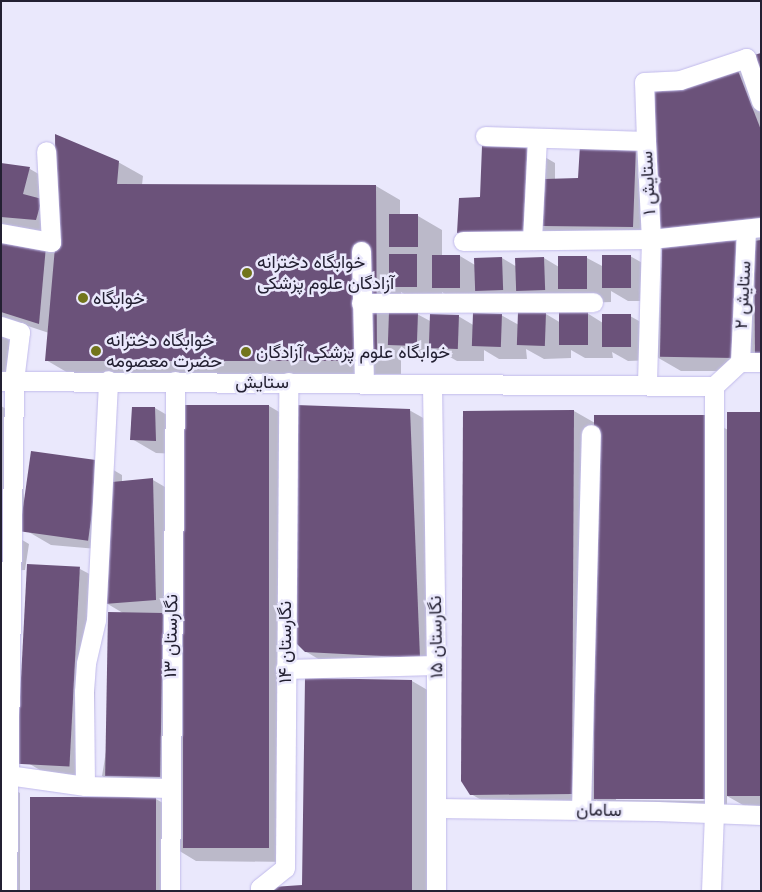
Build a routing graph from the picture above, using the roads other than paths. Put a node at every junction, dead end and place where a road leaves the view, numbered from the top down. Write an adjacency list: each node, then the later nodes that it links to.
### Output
1 (761, 101): 4 (street)
2 (485, 136): 3 (street, ستایش ۱)
3 (537, 138): 4 (street, ستایش ۱); 9 (street)
4 (646, 141): 8 (street, ستایش ۱)
5 (46, 151): 7 (street)
6 (754, 228): 8 (street); 15 (street, ستایش ۲)
7 (1, 233)
8 (651, 239): 9 (street); 23 (street, ستایش ۱)
9 (532, 240): 10 (street)
10 (463, 241)
11 (361, 251): 13 (street)
12 (593, 302): 13 (street)
13 (362, 303): 21 (street)
14 (1, 326): 18 (street)
15 (740, 362): 16 (street); 24 (street)
16 (761, 362)
17 (108, 380): 18 (street, ستایش); 19 (street, ستایش); 29 (street)
18 (8, 381): 28 (street)
19 (174, 381): 20 (street, ستایش); 30 (street, نگارستان ۱۳)
20 (288, 382): 21 (street, ستایش); 27 (street, نگارستان ۱۴)
21 (364, 384): 22 (street, ستایش)
22 (432, 384): 23 (street, ستایش); 26 (street, نگارستان ۱۵)
23 (647, 385): 24 (street, ستایش)
24 (714, 386): 33 (street)
25 (591, 434): 32 (street)
26 (436, 665): 27 (street); 31 (street, نگارستان ۱۵)
27 (284, 668): 37 (street, نگارستان ۱۴)
28 (5, 774): 29 (street); 35 (street)
29 (85, 786): 30 (street)
30 (170, 788): 36 (street, نگارستان ۱۳)
31 (437, 808): 32 (street, سامان); 38 (street, نگارستان ۱۵)
32 (581, 810): 33 (street, سامان)
33 (714, 814): 34 (street, سامان); 39 (street)
34 (761, 815)
35 (7, 891)
36 (170, 891)
37 (260, 891)
38 (436, 891)
39 (711, 891)

